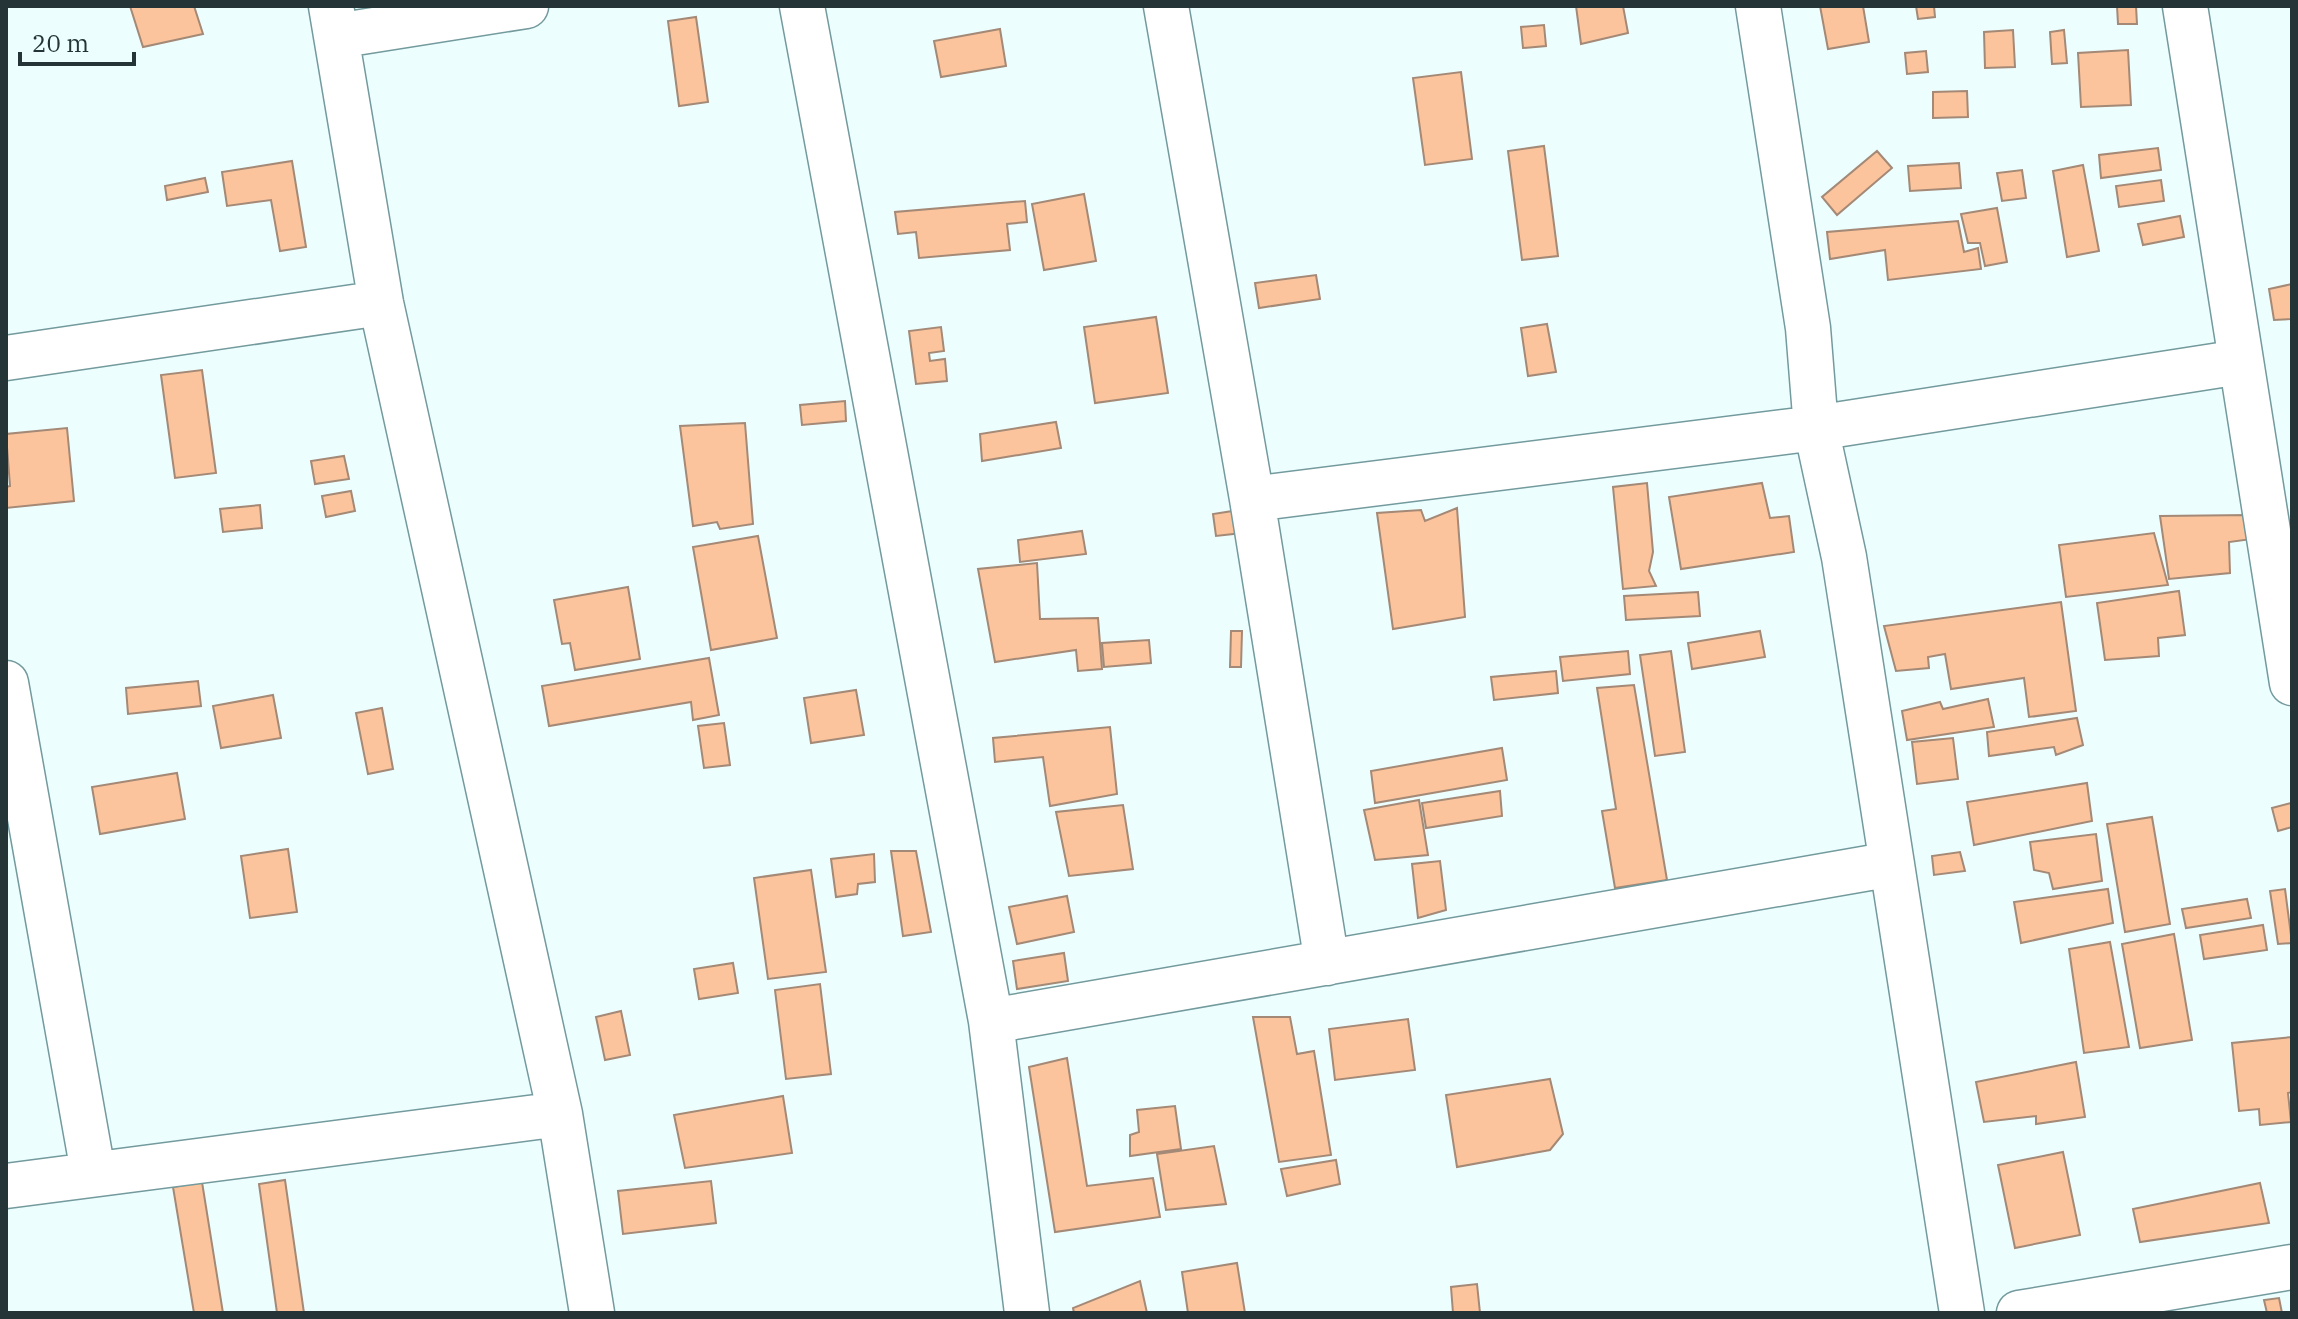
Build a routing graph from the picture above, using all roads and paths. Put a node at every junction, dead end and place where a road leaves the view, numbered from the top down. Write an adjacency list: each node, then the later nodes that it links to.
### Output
1 (526, 6): 6 (street)
2 (802, 6): 16 (street)
3 (1166, 6): 11 (street)
4 (1758, 6): 10 (street)
5 (2185, 6): 9 (street)
6 (334, 21): 7 (street)
7 (381, 303): 8 (street); 17 (street)
8 (6, 358)
9 (2240, 362): 10 (street); 13 (street)
10 (1816, 428): 11 (street); 14 (street)
11 (1252, 499): 15 (street)
12 (6, 683): 18 (street)
13 (2292, 683)
14 (1892, 864): 15 (street); 23 (street)
15 (1327, 963): 16 (street)
16 (991, 1021): 22 (street)
17 (560, 1114): 18 (street); 21 (street)
18 (93, 1172): 19 (street)
19 (6, 1186)
20 (2292, 1267): 24 (street)
21 (592, 1313)
22 (1027, 1313)
23 (1962, 1313)
24 (2019, 1313)

